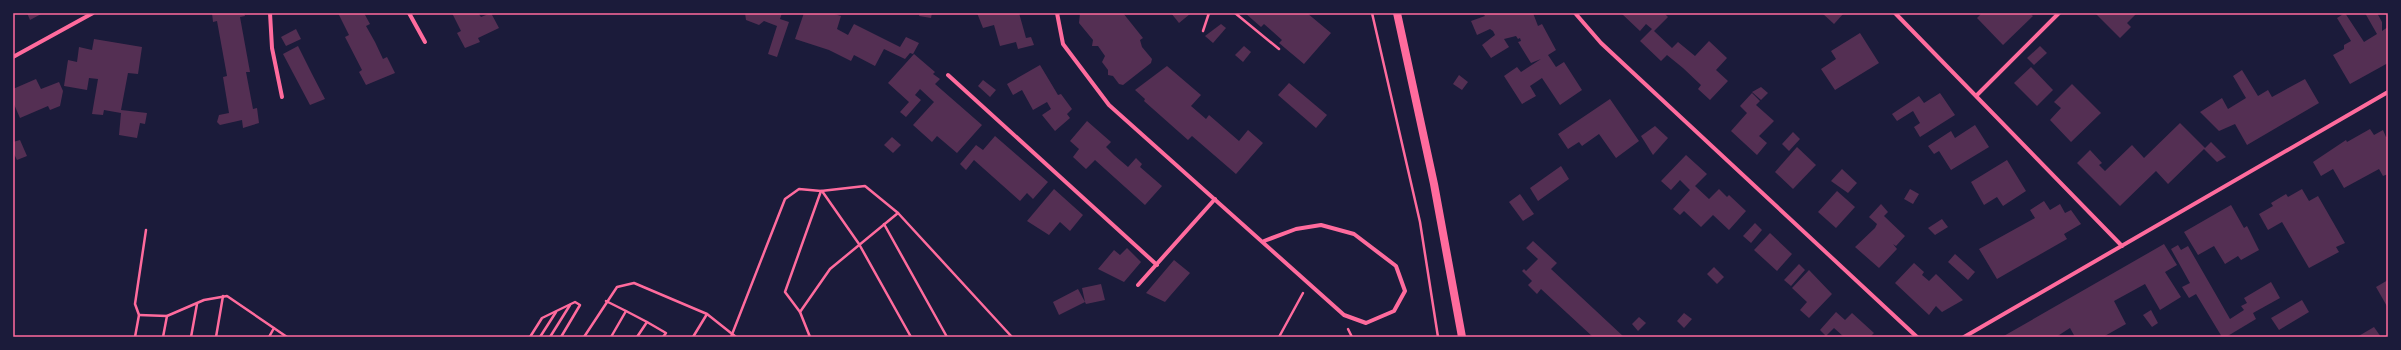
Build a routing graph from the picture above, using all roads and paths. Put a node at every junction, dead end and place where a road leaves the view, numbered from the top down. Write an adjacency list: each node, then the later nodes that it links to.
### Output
1 (92, 13): 15 (street)
2 (270, 13): 19 (street)
3 (409, 13): 13 (street)
4 (1057, 13): 21 (street)
5 (1209, 13): 12 (path)
6 (1235, 13): 14 (path)
7 (1372, 13): 66 (path)
8 (1396, 13): 67 (main road)
9 (1575, 13): 68 (street)
10 (1895, 13): 18 (street)
11 (2059, 13): 18 (street)
12 (1203, 31)
13 (425, 42)
14 (1279, 49)
15 (13, 57)
16 (948, 75): 28 (street)
17 (2388, 92): 27 (street)
18 (1977, 95): 27 (street)
19 (282, 97)
20 (821, 191): 22 (path); 26 (path); 37 (path); 43 (path)
21 (1215, 199): 25 (street); 28 (street)
22 (898, 213): 23 (path); 64 (path)
23 (884, 224): 26 (path); 63 (path)
24 (146, 230): 39 (path)
25 (1264, 241): 29 (street); 29 (street)
26 (859, 244): 37 (path); 62 (path)
27 (2122, 246): 69 (street)
28 (1157, 264): 30 (street)
29 (1308, 282): 65 (path)
30 (1138, 285)
31 (223, 296): 33 (path); 42 (path); 47 (path)
32 (606, 301): 36 (path); 38 (path); 54 (path)
33 (197, 303): 40 (path); 46 (path)
34 (571, 304): 35 (path); 52 (path); 53 (path)
35 (556, 311): 50 (path); 51 (path)
36 (626, 311): 41 (path); 55 (path)
37 (800, 312): 61 (path)
38 (707, 314): 43 (path); 58 (path)
39 (139, 315): 40 (path); 44 (path)
40 (167, 316): 45 (path)
41 (647, 322): 56 (path); 57 (path)
42 (274, 328): 48 (path); 49 (path)
43 (733, 333): 59 (path); 60 (path)
44 (135, 337)
45 (163, 337)
46 (191, 337)
47 (216, 337)
48 (269, 337)
49 (287, 337)
50 (530, 337)
51 (540, 337)
52 (550, 337)
53 (561, 337)
54 (584, 337)
55 (611, 337)
56 (637, 337)
57 (663, 337)
58 (693, 337)
59 (731, 337)
60 (736, 337)
61 (810, 337)
62 (911, 337)
63 (947, 337)
64 (1012, 337)
65 (1279, 337)
66 (1438, 337)
67 (1462, 337)
68 (1917, 337)
69 (1964, 337)

